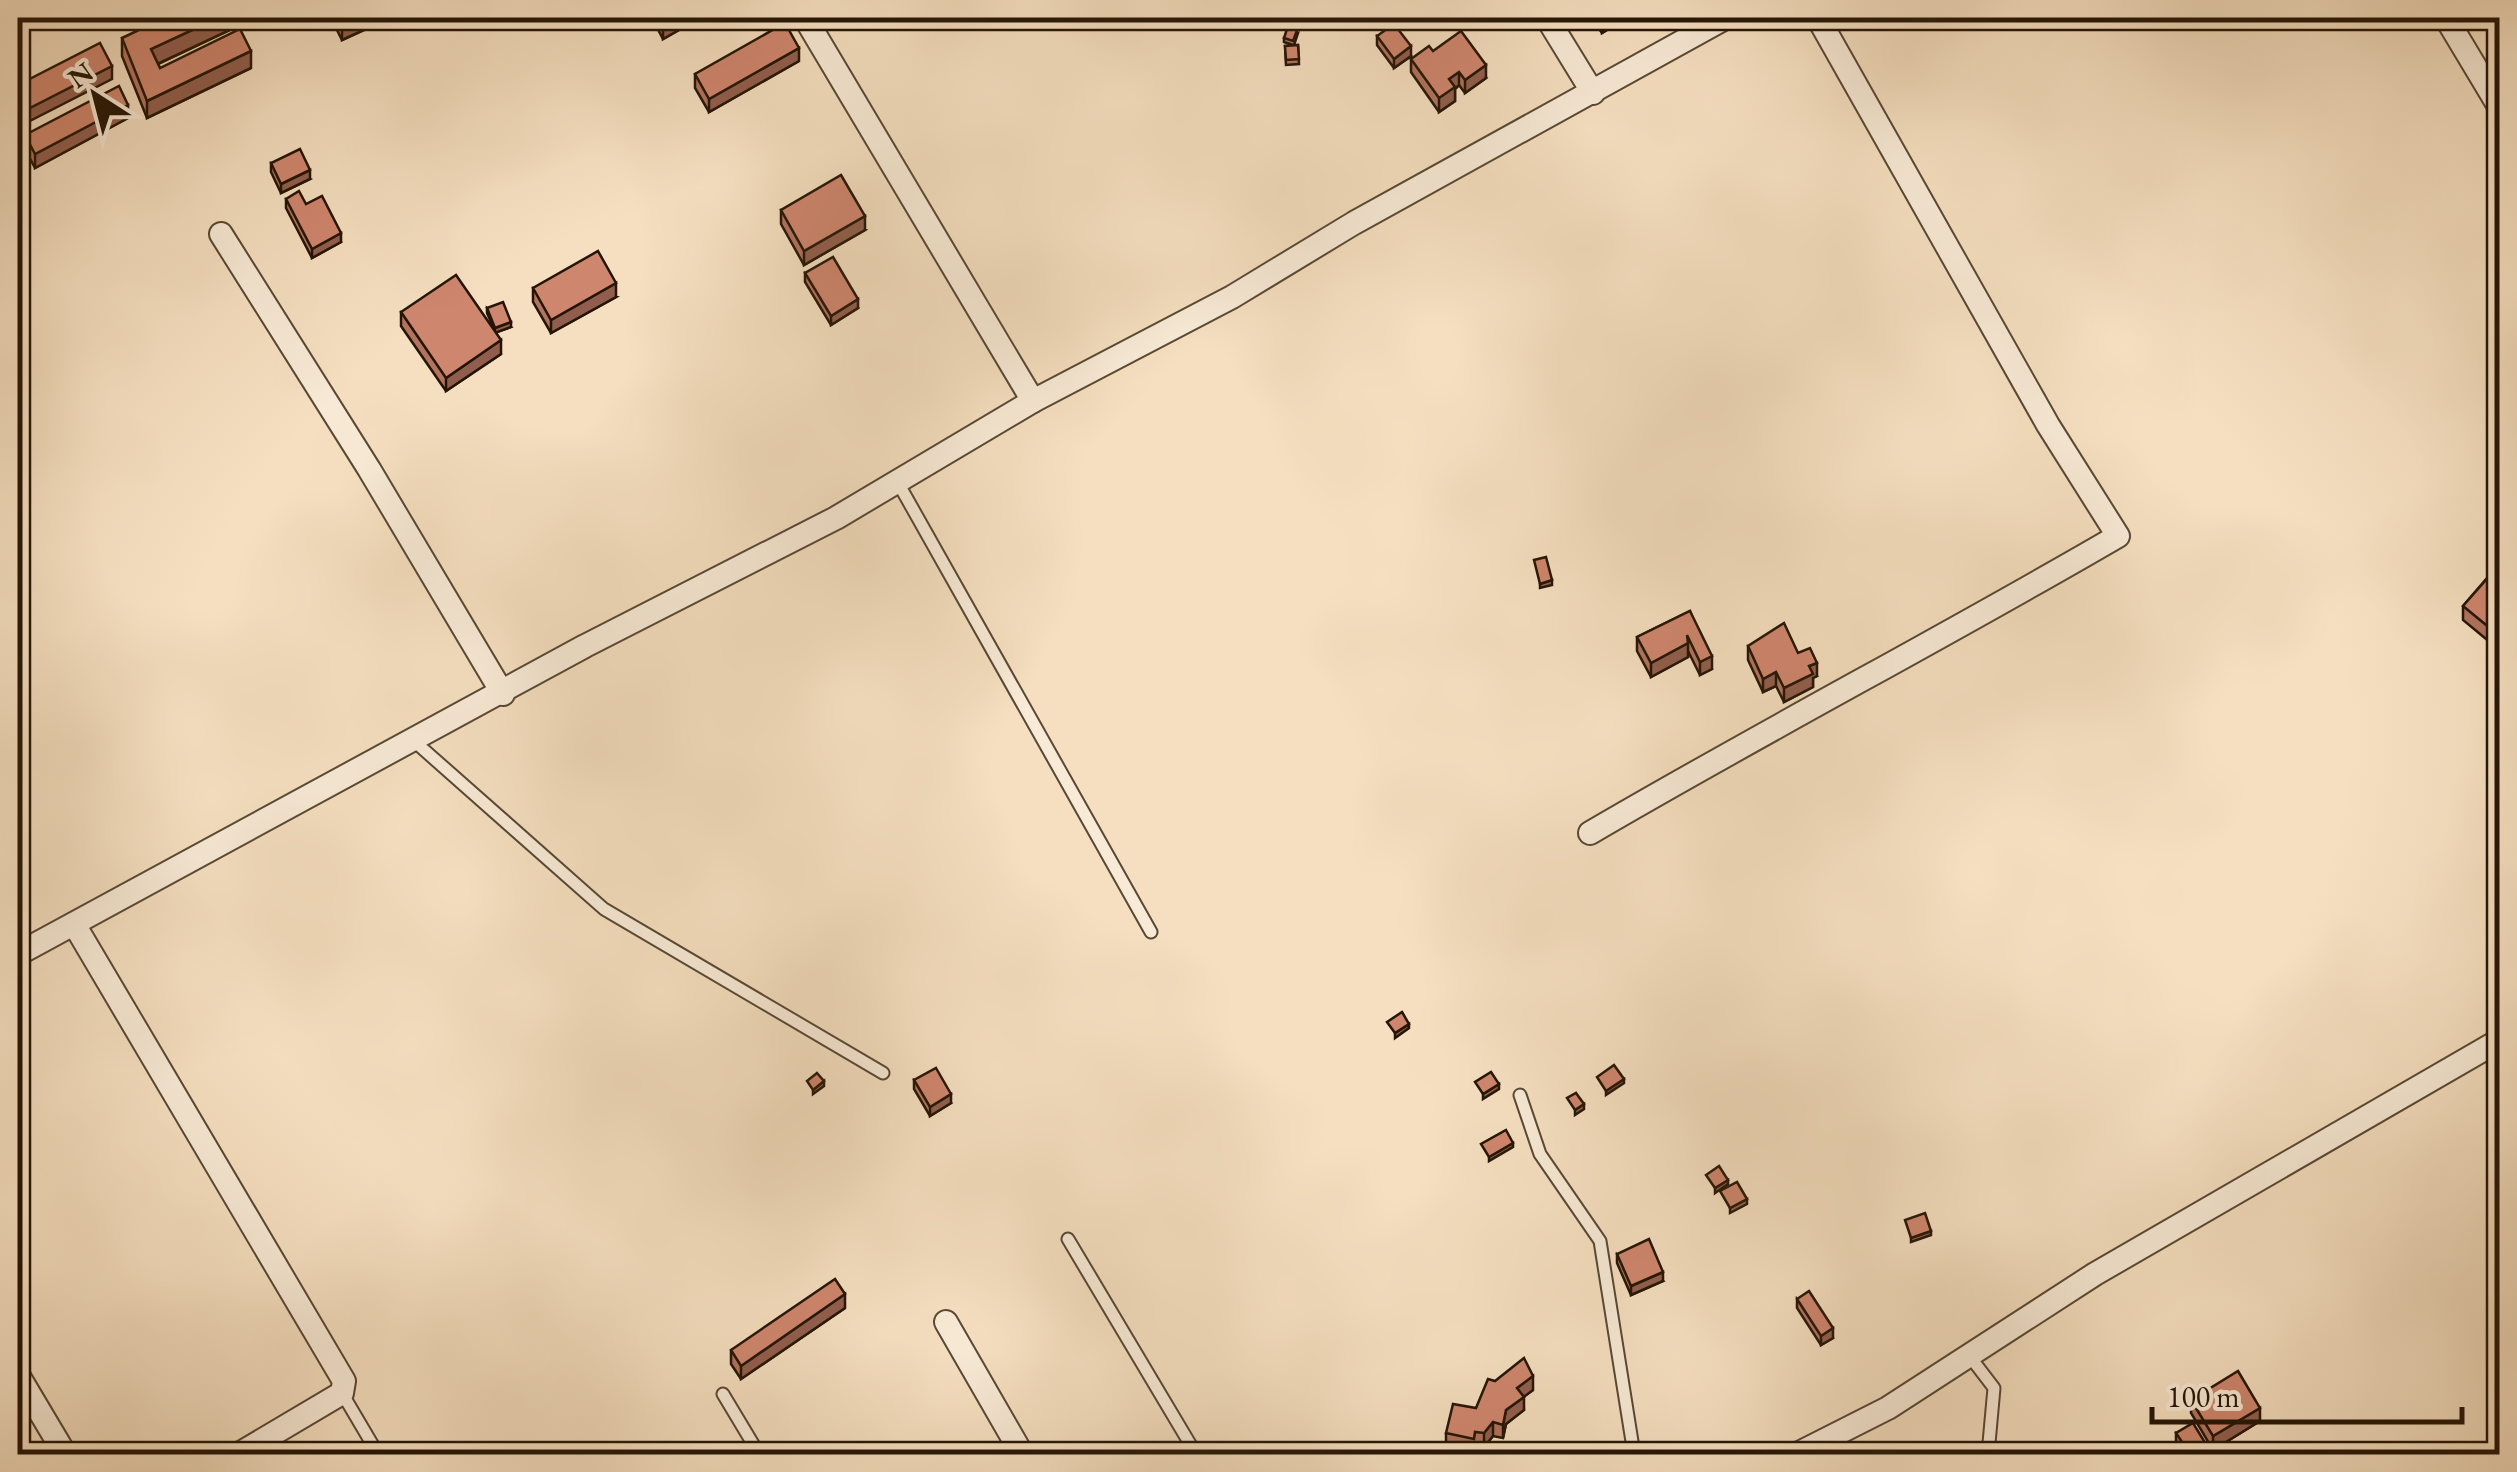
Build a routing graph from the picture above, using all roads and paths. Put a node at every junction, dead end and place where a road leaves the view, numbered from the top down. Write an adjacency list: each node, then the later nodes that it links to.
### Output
1 (804, 18): 9 (street)
2 (1546, 18): 6 (street)
3 (1725, 18): 6 (street)
4 (1818, 18): 13 (street)
5 (2446, 18): 7 (street)
6 (1594, 93): 9 (street)
7 (2500, 108)
8 (221, 234): 11 (street)
9 (1032, 401): 10 (street)
10 (896, 482): 11 (street); 15 (lane)
11 (502, 694): 12 (street)
12 (414, 741): 14 (street); 18 (lane)
13 (1590, 833)
14 (74, 924): 16 (street); 24 (street)
15 (1151, 932)
16 (18, 954)
17 (2500, 1040): 22 (street)
18 (884, 1072)
19 (1520, 1095): 32 (lane)
20 (1068, 1238): 31 (lane)
21 (946, 1322): 30 (street)
22 (1968, 1354): 33 (street); 34 (lane)
23 (18, 1375): 26 (street)
24 (342, 1393): 27 (street); 28 (lane)
25 (723, 1394): 29 (lane)
26 (66, 1454)
27 (239, 1454)
28 (378, 1454)
29 (759, 1454)
30 (1022, 1454)
31 (1196, 1454)
32 (1634, 1454)
33 (1797, 1454)
34 (1988, 1454)

